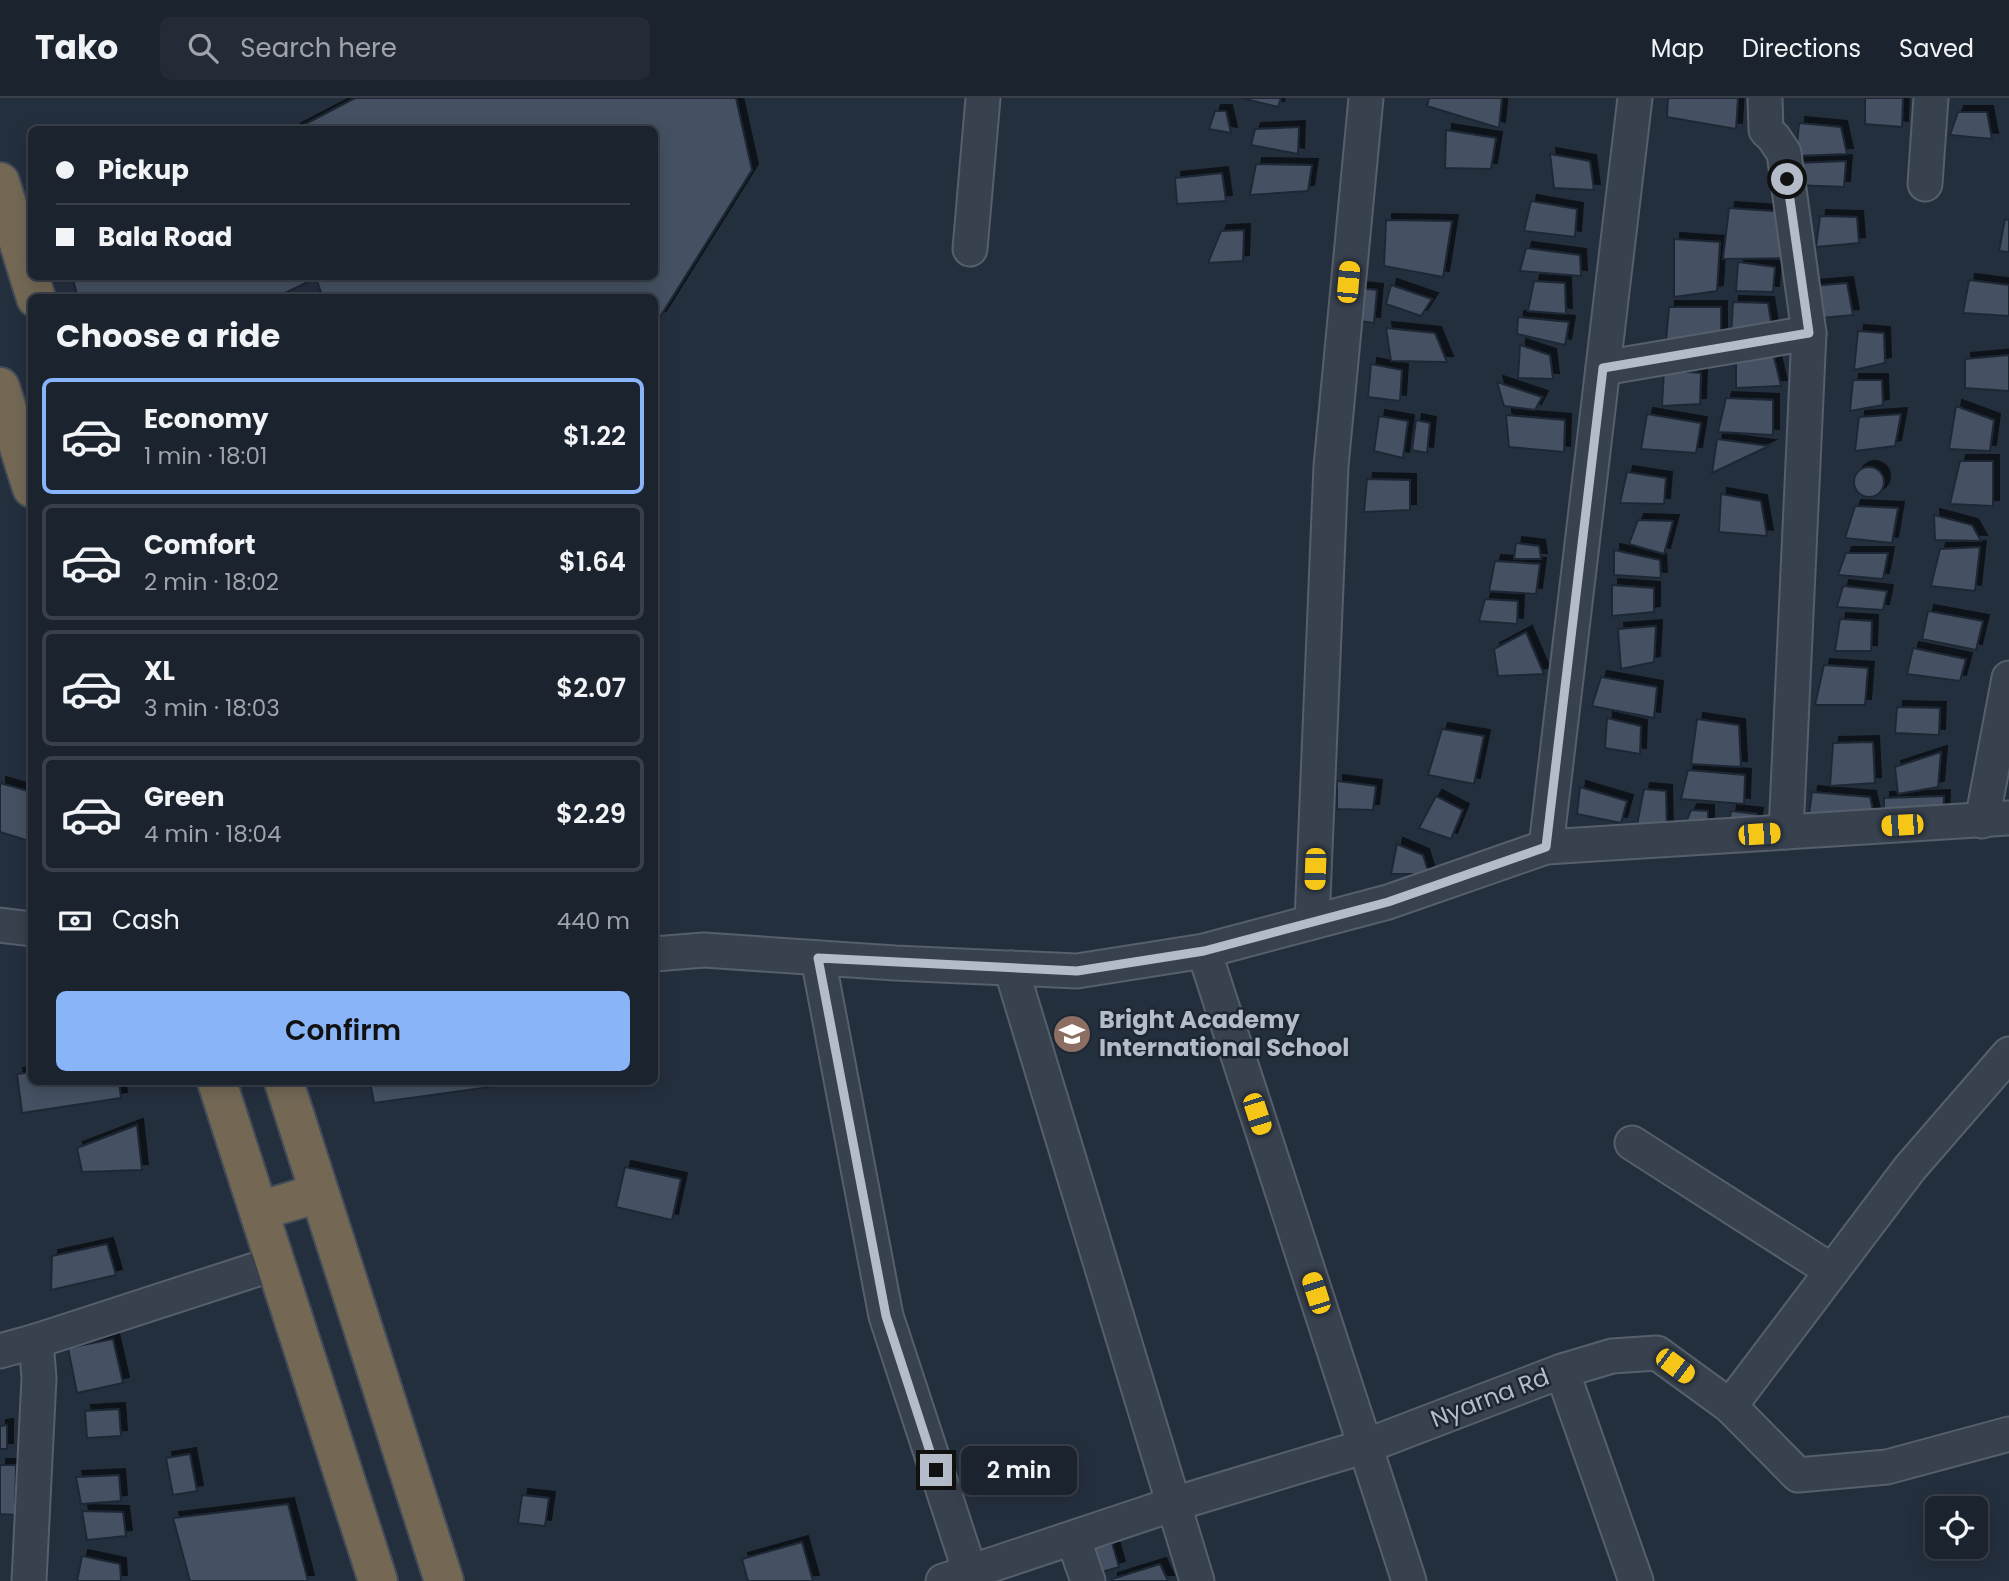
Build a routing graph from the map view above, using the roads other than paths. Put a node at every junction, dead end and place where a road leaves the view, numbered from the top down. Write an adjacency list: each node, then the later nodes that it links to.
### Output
1 (983, 98): 8 (street)
2 (1366, 98): 18 (street)
3 (1635, 98): 11 (street)
4 (1765, 98): 10 (street)
5 (1931, 98): 7 (street)
6 (0, 182): 9 (highway)
7 (1925, 184)
8 (970, 249)
9 (28, 272)
10 (1809, 333): 11 (street); 16 (street)
11 (1603, 368): 17 (street)
12 (2, 398): 13 (highway)
13 (28, 466)
14 (2009, 678): 15 (street)
15 (1995, 820): 16 (street)
16 (1786, 832): 17 (street)
17 (1546, 847): 18 (street)
18 (1312, 922): 21 (street)
19 (0, 925): 20 (street)
20 (28, 928)
21 (1204, 951): 24 (street); 38 (street)
22 (658, 954): 23 (street)
23 (818, 958): 24 (street); 43 (street)
24 (1011, 968): 39 (street)
25 (2009, 1054): 32 (street)
26 (218, 1085): 30 (highway)
27 (285, 1085): 29 (highway)
28 (1632, 1143): 32 (street)
29 (319, 1193): 30 (highway); 41 (highway)
30 (259, 1211): 31 (highway)
31 (276, 1263): 33 (street); 42 (highway)
32 (1832, 1271): 36 (street)
33 (36, 1341): 34 (street); 44 (street)
34 (0, 1351)
35 (1562, 1371): 36 (street, Nyarna Rd); 38 (street, Nyarna Rd); 49 (street)
36 (1730, 1406): 37 (street, Nyarna Rd)
37 (2009, 1434)
38 (1366, 1446): 39 (street, Nyarna Rd); 48 (street)
39 (1174, 1504): 40 (street, Nyarna Rd); 47 (street)
40 (1073, 1538): 43 (street, Nyarna Rd); 46 (street)
41 (430, 1539): 42 (highway); 45 (highway)
42 (375, 1569)
43 (962, 1578)
44 (29, 1581)
45 (444, 1581)
46 (1088, 1581)
47 (1197, 1581)
48 (1409, 1581)
49 (1636, 1581)

